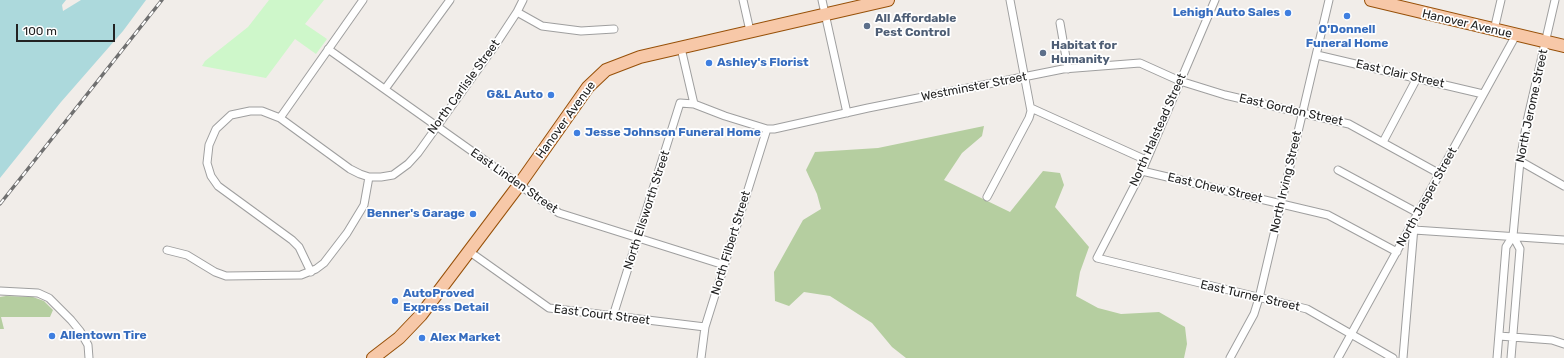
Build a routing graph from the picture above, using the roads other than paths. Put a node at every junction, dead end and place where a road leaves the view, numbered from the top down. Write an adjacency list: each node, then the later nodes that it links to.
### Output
1 (363, 0): 23 (street)
2 (450, 0): 29 (street)
3 (523, 0): 13 (street, North Carlisle Street)
4 (743, 0): 18 (street)
5 (822, 0): 14 (street)
6 (888, 0): 14 (main road, Hanover Avenue)
7 (1010, 0): 26 (street)
8 (1215, 0): 28 (street, North Halstead Street)
9 (1329, 0): 24 (street, North Irving Street)
10 (1371, 0): 17 (main road, Hanover Avenue)
11 (1501, 0): 17 (street)
12 (1555, 0): 20 (street, North Jerome Street)
13 (517, 12): 16 (street); 36 (street, North Carlisle Street)
14 (825, 14): 18 (main road, Hanover Avenue); 33 (street)
15 (1060, 23): 25 (street)
16 (614, 29)
17 (1494, 30): 19 (main road, Hanover Avenue)
18 (750, 31): 22 (main road, Hanover Avenue)
19 (1516, 35): 20 (main road, Hanover Avenue); 30 (street, North Jasper Street)
20 (1545, 42): 21 (main road, Hanover Avenue); 40 (street, North Jerome Street)
21 (1564, 46)
22 (682, 48): 31 (street); 45 (main road, Hanover Avenue)
23 (328, 49): 29 (street, East Linden Street); 35 (street)
24 (1317, 55): 27 (street, East Clair Street); 34 (street, North Irving Street)
25 (1068, 69): 26 (street, Westminster Street); 28 (street, Westminster Street)
26 (1025, 76): 32 (street); 33 (street, Westminster Street)
27 (1417, 78): 30 (street, East Clair Street); 38 (street)
28 (1180, 81): 34 (street, East Gordon Street); 39 (street, North Halstead Street)
29 (385, 89): 36 (street, East Linden Street)
30 (1483, 94): 43 (street, North Jasper Street)
31 (694, 104): 37 (street); 52 (street, North Ellsworth Street)
32 (1031, 108): 39 (street); 47 (street)
33 (847, 113): 37 (street, Westminster Street)
34 (1303, 113): 38 (street, East Gordon Street); 48 (street, North Irving Street)
35 (280, 118): 44 (street); 59 (street)
36 (436, 126): 44 (street, North Carlisle Street); 45 (street, East Linden Street)
37 (766, 129): 58 (street, North Filbert Street)
38 (1383, 142): 43 (street, East Gordon Street)
39 (1146, 160): 42 (street, North Halstead Street)
40 (1520, 161): 46 (street); 51 (street, North Jerome Street)
41 (1338, 170): 49 (street)
42 (1142, 171): 48 (street, East Chew Street); 57 (street, North Halstead Street)
43 (1440, 174): 49 (street, North Jasper Street)
44 (369, 177): 59 (street)
45 (519, 185): 52 (street, East Linden Street); 55 (main road, Hanover Avenue)
46 (1564, 186)
47 (987, 197)
48 (1281, 204): 56 (street, East Chew Street); 61 (street, North Irving Street)
49 (1416, 216): 50 (street); 56 (street, North Jasper Street)
50 (1414, 230): 51 (street); 74 (street)
51 (1513, 236): 53 (street); 65 (street, North Jerome Street); 66 (street, North Jerome Street)
52 (638, 238): 58 (street, East Linden Street); 62 (street, North Ellsworth Street)
53 (1564, 240)
54 (167, 250): 59 (street)
55 (470, 252): 62 (street, East Court Street); 68 (main road, Hanover Avenue)
56 (1397, 252): 64 (street, North Jasper Street)
57 (1097, 258): 61 (street, East Turner Street)
58 (724, 265): 63 (street, North Filbert Street)
59 (311, 272)
60 (0, 291): 69 (street)
61 (1259, 298): 64 (street, East Turner Street); 71 (street, North Irving Street)
62 (613, 316): 63 (street, East Court Street)
63 (704, 327): 70 (street, North Filbert Street)
64 (1352, 334): 72 (street, North Jasper Street); 73 (street, East Turner Street)
65 (1499, 336): 66 (street); 75 (street, North Jerome Street)
66 (1512, 337): 67 (street); 76 (street, North Jerome Street)
67 (1564, 344)
68 (378, 356)
69 (89, 358)
70 (701, 358)
71 (1230, 358)
72 (1338, 358)
73 (1393, 358)
74 (1403, 358)
75 (1497, 358)
76 (1511, 358)

